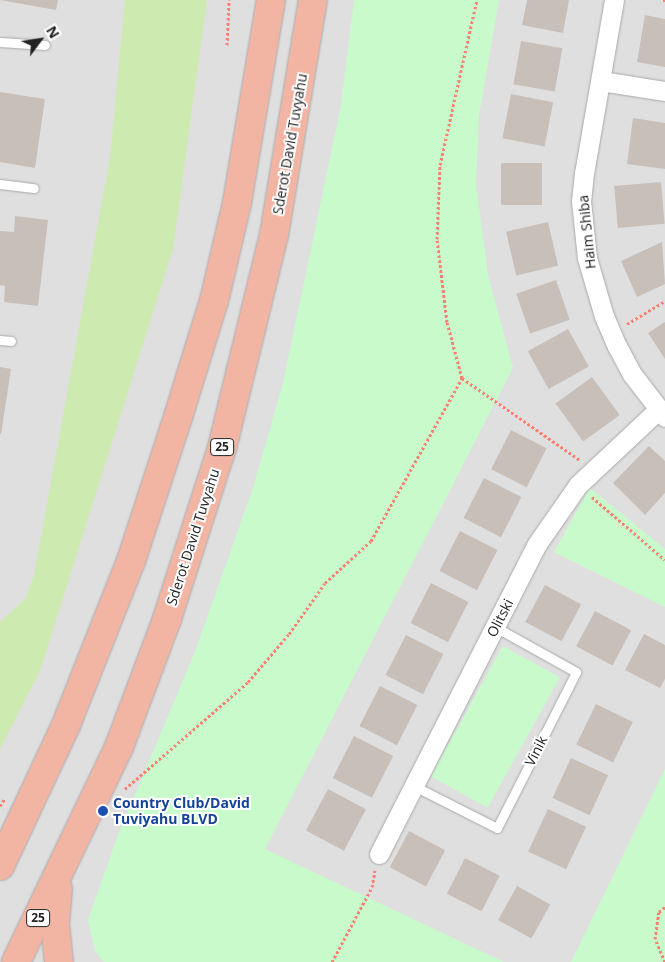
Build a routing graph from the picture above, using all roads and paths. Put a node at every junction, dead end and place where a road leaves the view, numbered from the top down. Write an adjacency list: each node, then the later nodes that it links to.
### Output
1 (229, 0): 8 (path)
2 (271, 0): 28 (highway)
3 (313, 0): 29 (highway, Sderot David Tuvyahu / 25)
4 (478, 0): 17 (path)
5 (614, 0): 9 (street, Haim Shiba)
6 (0, 42): 7 (lane)
7 (44, 45)
8 (227, 45)
9 (602, 81): 10 (street); 14 (street, Haim Shiba)
10 (665, 91)
11 (0, 184): 12 (lane)
12 (34, 188)
13 (665, 300): 14 (path)
14 (612, 334): 18 (street, Haim Shiba)
15 (0, 340): 16 (lane)
16 (11, 341)
17 (462, 378): 19 (path); 25 (path)
18 (662, 413): 19 (street, Olitski)
19 (592, 470): 20 (street, Olitski)
20 (578, 485): 21 (path); 22 (street, Olitski)
21 (665, 560)
22 (495, 626): 23 (street, Olitski); 23 (lane, Vinik)
23 (414, 786): 27 (street, Olitski)
24 (10, 789): 26 (path)
25 (120, 794)
26 (0, 806)
27 (379, 854): 33 (path)
28 (0, 866)
29 (60, 874): 31 (highway, Sderot David Tuvyahu / 25); 32 (highway)
30 (665, 907): 34 (path)
31 (16, 962)
32 (59, 962)
33 (332, 962)
34 (665, 962)

